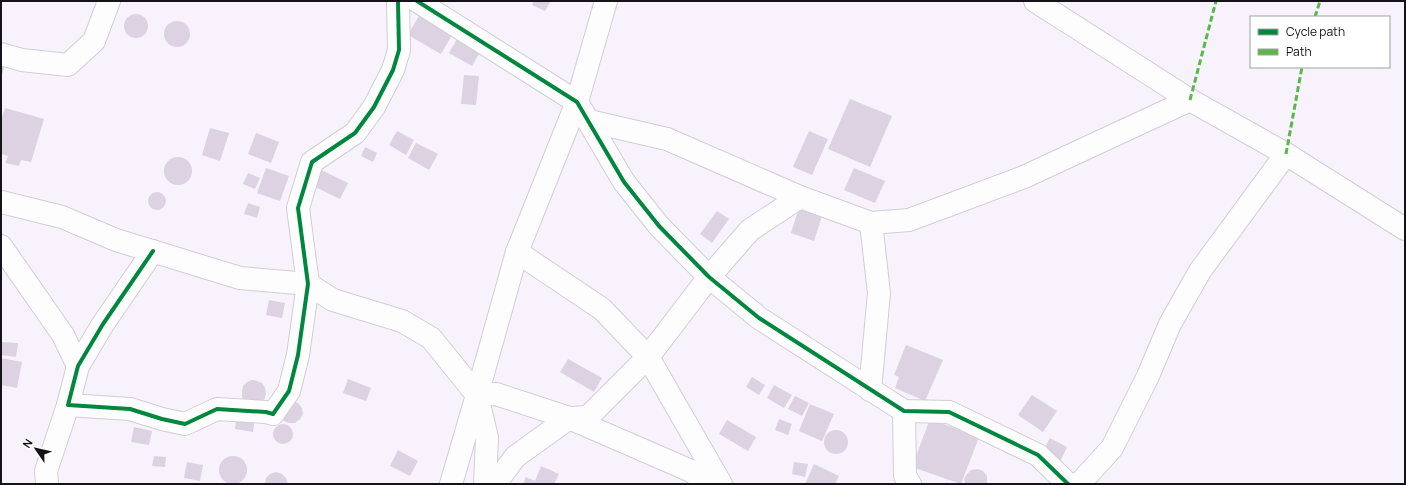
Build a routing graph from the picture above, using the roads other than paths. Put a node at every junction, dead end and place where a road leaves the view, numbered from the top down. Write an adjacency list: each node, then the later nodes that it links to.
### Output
1 (110, 1): 8 (street)
2 (398, 1): 21 (street)
3 (417, 1): 7 (street)
4 (434, 1): 7 (street)
5 (606, 1): 10 (street)
6 (1035, 1): 9 (street)
7 (455, 24): 10 (street)
8 (1, 54)
9 (1190, 100): 12 (street); 15 (street)
10 (577, 102): 11 (street); 19 (street)
11 (589, 121): 13 (street); 20 (street)
12 (1286, 154): 16 (street); 38 (street)
13 (800, 197): 15 (street); 20 (street)
14 (1, 202): 18 (street)
15 (871, 223): 24 (street)
16 (1405, 229)
17 (1, 246): 23 (street)
18 (153, 251): 21 (street); 23 (street)
19 (517, 252): 22 (street); 25 (street)
20 (708, 278): 22 (street); 24 (street)
21 (308, 284): 25 (street); 26 (street)
22 (648, 357): 28 (street); 35 (street)
23 (78, 366): 26 (street)
24 (870, 390): 27 (street)
25 (477, 395): 28 (street); 31 (street); 32 (street)
26 (68, 405): 30 (street)
27 (904, 411): 36 (street); 37 (street)
28 (569, 418): 29 (street); 33 (street)
29 (690, 477): 34 (street)
30 (47, 484)
31 (451, 484)
32 (485, 484)
33 (495, 484)
34 (710, 484)
35 (721, 484)
36 (910, 484)
37 (1068, 484)
38 (1079, 484)

